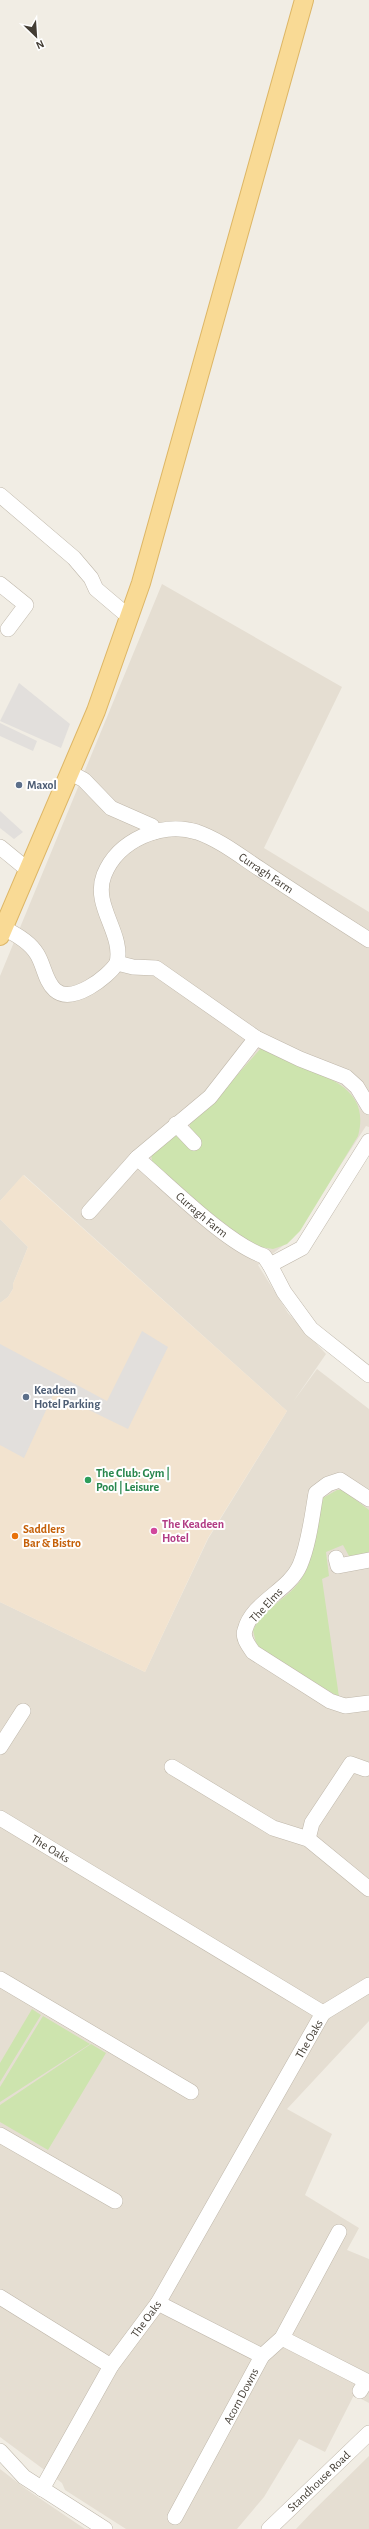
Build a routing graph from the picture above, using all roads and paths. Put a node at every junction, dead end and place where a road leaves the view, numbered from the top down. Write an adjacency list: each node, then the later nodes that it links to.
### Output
1 (304, 0): 4 (main road)
2 (0, 495): 4 (street)
3 (0, 584): 5 (street)
4 (129, 617): 6 (main road)
5 (8, 629)
6 (71, 773): 7 (street); 9 (main road)
7 (154, 832): 11 (street, Curragh Farm); 12 (street, Curragh Farm)
8 (0, 847): 9 (street)
9 (28, 870): 10 (main road)
10 (2, 932): 12 (street)
11 (369, 940)
12 (117, 963): 13 (street)
13 (256, 1038): 14 (street); 15 (street)
14 (369, 1107)
15 (176, 1124): 17 (street); 18 (street)
16 (369, 1141): 20 (street)
17 (194, 1143)
18 (137, 1158): 19 (street); 20 (street, Curragh Farm)
19 (89, 1212)
20 (270, 1265): 21 (street, Curragh Farm)
21 (369, 1375)
22 (369, 1499): 25 (street, The Elms)
23 (336, 1558): 24 (street)
24 (369, 1560)
25 (369, 1703)
26 (23, 1712): 27 (street)
27 (0, 1747)
28 (172, 1767): 31 (street)
29 (365, 1769): 31 (street)
30 (0, 1818): 35 (street, The Oaks)
31 (308, 1839): 32 (street)
32 (367, 1883)
33 (0, 1979): 36 (street)
34 (369, 1985): 35 (street)
35 (324, 2013): 41 (street, The Oaks)
36 (191, 2092)
37 (0, 2135): 38 (street)
38 (115, 2201)
39 (339, 2232): 42 (street)
40 (0, 2297): 44 (street)
41 (158, 2303): 43 (street, Acorn Downs); 44 (street, The Oaks)
42 (282, 2338): 43 (street); 45 (street)
43 (262, 2356): 49 (street, Acorn Downs)
44 (111, 2366): 48 (street, The Oaks)
45 (360, 2391)
46 (369, 2433): 51 (street, Standhouse Road)
47 (0, 2451): 48 (street)
48 (42, 2489): 50 (street)
49 (175, 2517)
50 (105, 2529)
51 (268, 2529)

